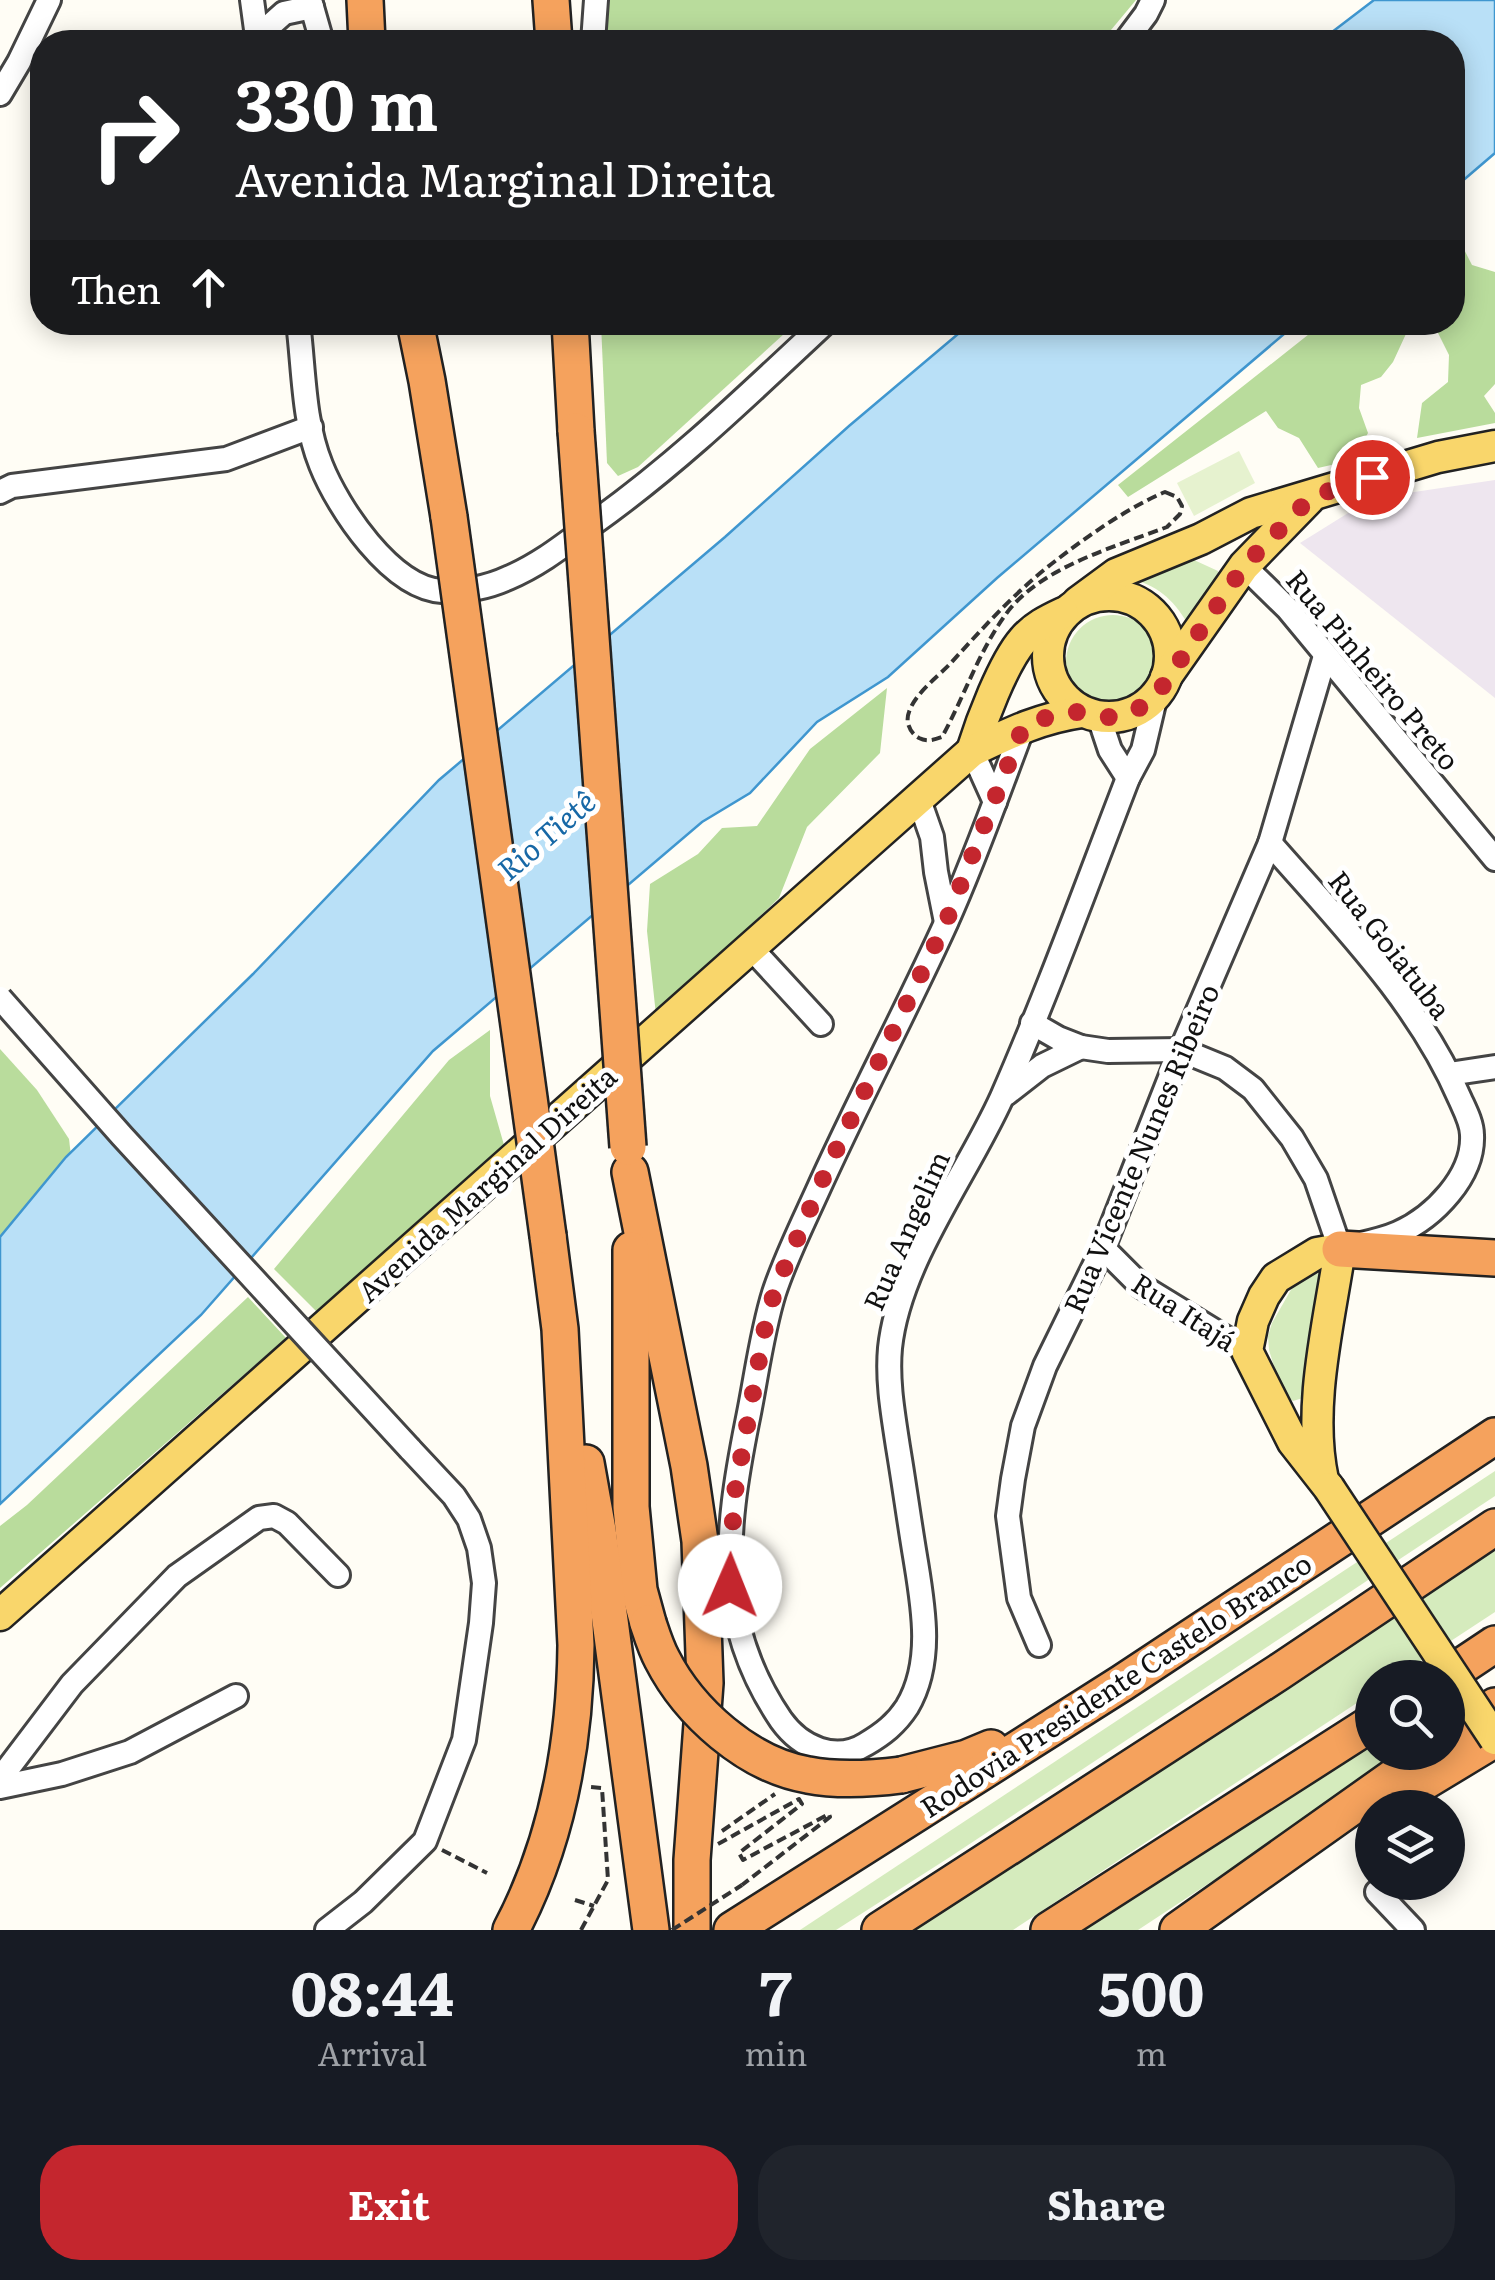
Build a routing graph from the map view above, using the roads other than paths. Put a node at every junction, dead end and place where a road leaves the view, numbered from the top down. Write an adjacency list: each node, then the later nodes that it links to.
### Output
1 (49, 0): 8 (street)
2 (252, 0): 9 (street)
3 (365, 0): 12 (highway)
4 (551, 0): 13 (highway)
5 (596, 0): 14 (street)
6 (1154, 0): 15 (street)
7 (311, 3): 10 (street); 11 (street)
8 (34, 30)
9 (256, 30)
10 (268, 30)
11 (319, 30)
12 (366, 30)
13 (553, 30)
14 (594, 30)
15 (1134, 30)
16 (30, 39): 17 (street)
17 (0, 94)
18 (300, 335): 22 (street)
19 (418, 335): 58 (highway, bridge)
20 (571, 335): 54 (highway, bridge)
21 (812, 335): 22 (street)
22 (311, 427): 24 (street)
23 (1495, 446): 25 (main road, Avenida Marginal Direita)
24 (0, 492)
25 (1311, 497): 26 (main road, Avenida Marginal Direita); 27 (main road)
26 (1201, 538): 27 (main road); 28 (main road, Avenida Marginal Direita)
27 (1244, 566): 29 (street, Rua Pinheiro Preto); 30 (main road)
28 (1072, 607): 30 (main road); 31 (main road); 33 (main road, Avenida Marginal Direita)
29 (1325, 656): 37 (street, Rua Vicente Nunes Ribeiro); 38 (street, Rua Pinheiro Preto)
30 (1161, 686): 31 (main road); 34 (street, Rua Angelim)
31 (1091, 714): 32 (main road, Avenida Marginal Direita); 34 (street)
32 (1023, 727): 33 (main road, Avenida Marginal Direita); 36 (street)
33 (972, 751): 35 (main road, Avenida Marginal Direita); 36 (street)
34 (1128, 778): 42 (street, Rua Angelim)
35 (918, 797): 39 (street); 40 (main road, Avenida Marginal Direita)
36 (995, 802): 39 (street)
37 (1270, 843): 46 (street, Rua Vicente Nunes Ribeiro); 49 (street, Rua Goiatuba)
38 (1495, 859)
39 (946, 922): 51 (street, Rua Angelim)
40 (751, 948): 43 (street); 66 (main road, Avenida Marginal Direita)
41 (0, 998): 82 (street, bridge)
42 (1032, 1022): 44 (street); 51 (street, Rua Angelim)
43 (821, 1024)
44 (1081, 1047): 45 (street); 51 (street)
45 (1145, 1049): 46 (street); 50 (street)
46 (1181, 1050): 48 (street); 50 (street, Rua Vicente Nunes Ribeiro)
47 (1495, 1067): 49 (street)
48 (1225, 1068): 50 (street); 56 (street)
49 (1449, 1074): 52 (street, Rua Goiatuba)
50 (1168, 1083): 55 (street, Rua Vicente Nunes Ribeiro)
51 (1000, 1100)
52 (1473, 1132): 53 (street); 56 (street)
53 (1495, 1142)
54 (629, 1159): 70 (highway, bridge); 85 (highway)
55 (1103, 1248): 59 (street, Rua Itajá); 68 (street, Rua Vicente Nunes Ribeiro)
56 (1340, 1249): 57 (highway); 59 (main road); 60 (main road)
57 (1495, 1258)
58 (559, 1317): 83 (highway); 84 (highway)
59 (1247, 1352): 61 (main road, Rua Itajá)
60 (1317, 1406): 61 (main road); 63 (main road)
61 (1280, 1418): 63 (main road, Rua Itajá)
62 (1495, 1436): 70 (highway, Rodovia Presidente Castelo Branco)
63 (1326, 1484): 75 (main road, Rua Itajá, bridge)
64 (1495, 1527): 86 (highway)
65 (338, 1575): 77 (street)
66 (0, 1615)
67 (1495, 1644): 69 (highway)
68 (1039, 1646)
69 (1465, 1664)
70 (1122, 1682): 81 (highway, Rodovia Presidente Castelo Branco)
71 (236, 1696): 77 (street)
72 (1495, 1706): 73 (highway)
73 (1465, 1728)
74 (1355, 1734): 87 (highway)
75 (1495, 1739): 78 (highway)
76 (1404, 1770): 88 (highway)
77 (0, 1783)
78 (1411, 1790)
79 (1355, 1824): 88 (highway)
80 (1385, 1900): 89 (street)
81 (739, 1926)
82 (327, 1930)
83 (512, 1930)
84 (650, 1930)
85 (692, 1930)
86 (880, 1930)
87 (1049, 1930)
88 (1180, 1930)
89 (1413, 1930)

